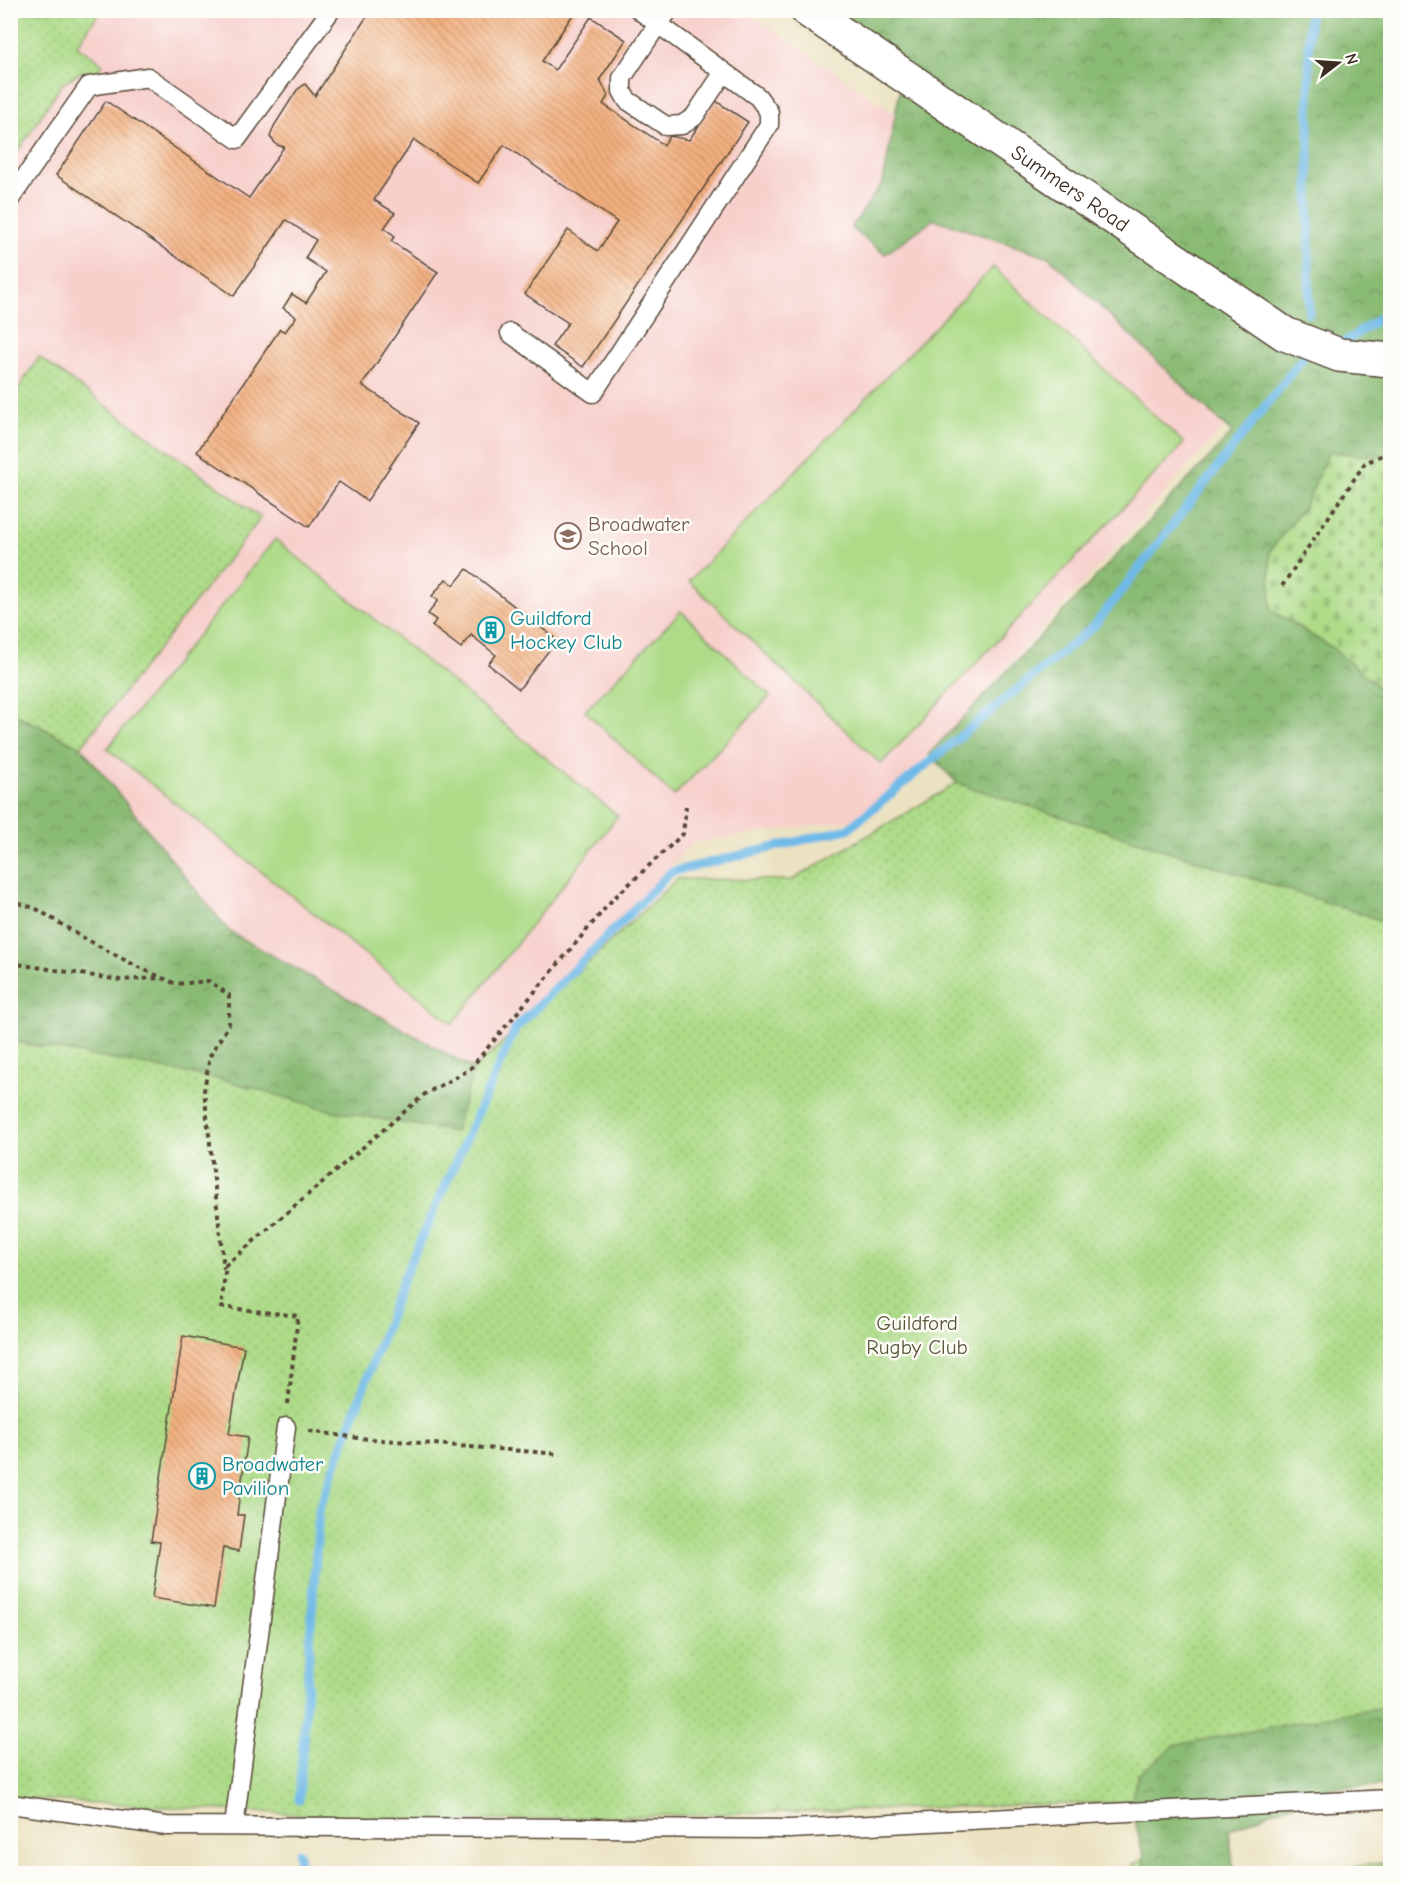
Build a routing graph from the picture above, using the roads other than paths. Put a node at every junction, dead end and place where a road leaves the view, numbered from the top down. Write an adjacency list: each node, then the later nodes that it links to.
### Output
1 (331, 10): 6 (lane)
2 (639, 10): 4 (lane)
3 (807, 10): 8 (street, Summers Road)
4 (663, 17): 5 (lane); 5 (lane)
5 (724, 72): 7 (lane)
6 (10, 199)
7 (510, 333)
8 (1390, 360)
9 (286, 1427): 12 (lane)
10 (1390, 1799): 12 (lane)
11 (10, 1804): 12 (lane)
12 (234, 1826)

